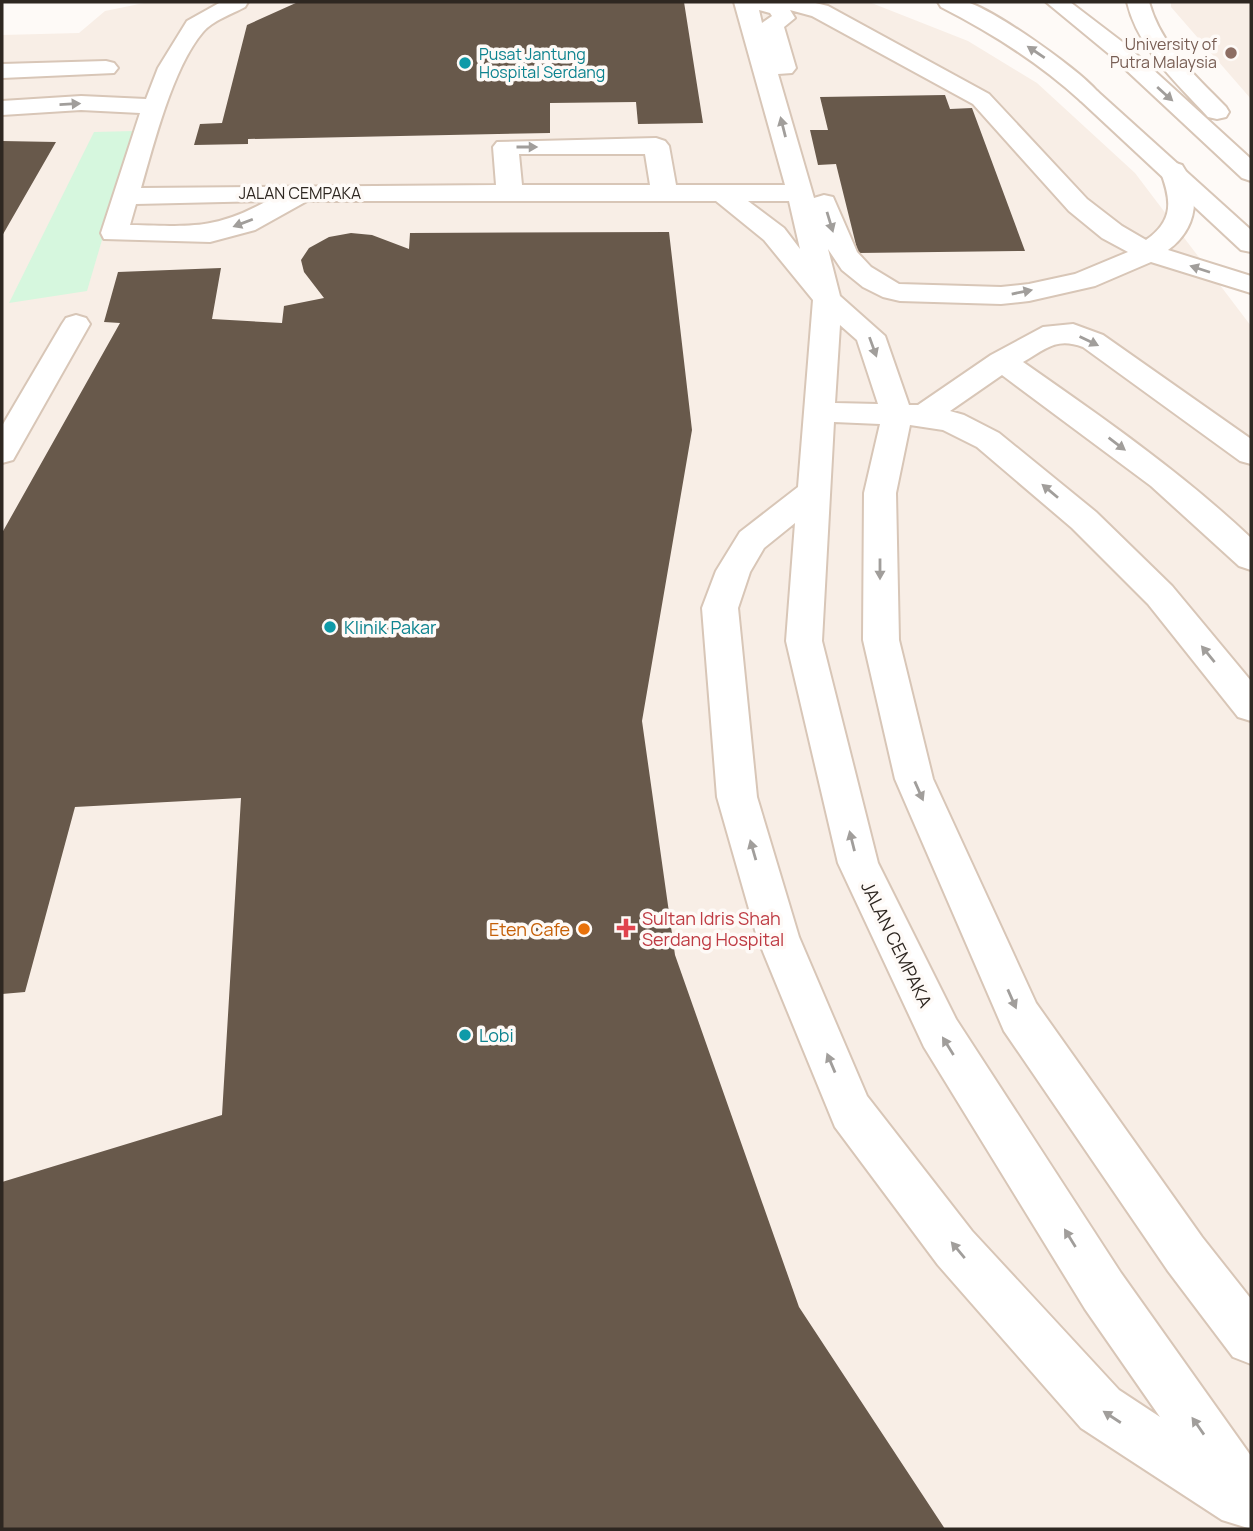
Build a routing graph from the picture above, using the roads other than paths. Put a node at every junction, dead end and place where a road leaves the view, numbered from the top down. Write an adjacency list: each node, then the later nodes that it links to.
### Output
1 (237, 2): 9 (main road)
2 (788, 2): 21 (main road)
3 (949, 2): 12 (main road, one-way to 3)
4 (1057, 2): 13 (main road, one-way to 13)
5 (1138, 2): 11 (main road)
6 (746, 4): 17 (main road, one-way to 6); 23 (main road, one-way to 23)
7 (106, 68): 8 (main road)
8 (2, 71)
9 (155, 107): 10 (main road, one-way to 9); 19 (main road)
10 (2, 108)
11 (1251, 151)
12 (1173, 170): 20 (main road); 22 (main road)
13 (1251, 173)
14 (303, 193): 15 (main road, JALAN CEMPAKA); 19 (main road, JALAN CEMPAKA); 19 (main road, one-way to 19)
15 (510, 193): 18 (main road, JALAN CEMPAKA); 18 (main road, one-way to 18)
16 (722, 193): 17 (main road, JALAN CEMPAKA); 18 (main road, JALAN CEMPAKA); 25 (main road)
17 (799, 193): 25 (main road, JALAN CEMPAKA)
18 (665, 194)
19 (125, 196)
20 (1181, 206): 21 (main road); 23 (main road)
21 (1094, 219): 23 (main road)
22 (1251, 244)
23 (1149, 253): 24 (main road, one-way to 23)
24 (1251, 285)
25 (827, 299): 28 (main road, JALAN CEMPAKA); 29 (main road, one-way to 29)
26 (76, 324): 30 (main road)
27 (1002, 361): 29 (main road); 31 (main road, one-way to 31); 33 (main road, one-way to 33)
28 (820, 412): 29 (main road); 32 (main road, JALAN CEMPAKA)
29 (911, 415): 34 (main road, one-way to 29); 35 (main road, one-way to 35)
30 (2, 453)
31 (1251, 454)
32 (814, 491): 36 (main road, JALAN CEMPAKA, one-way to 32); 37 (main road, one-way to 32)
33 (1251, 558)
34 (1251, 707)
35 (1251, 1339)
36 (1251, 1502)
37 (1251, 1508)

